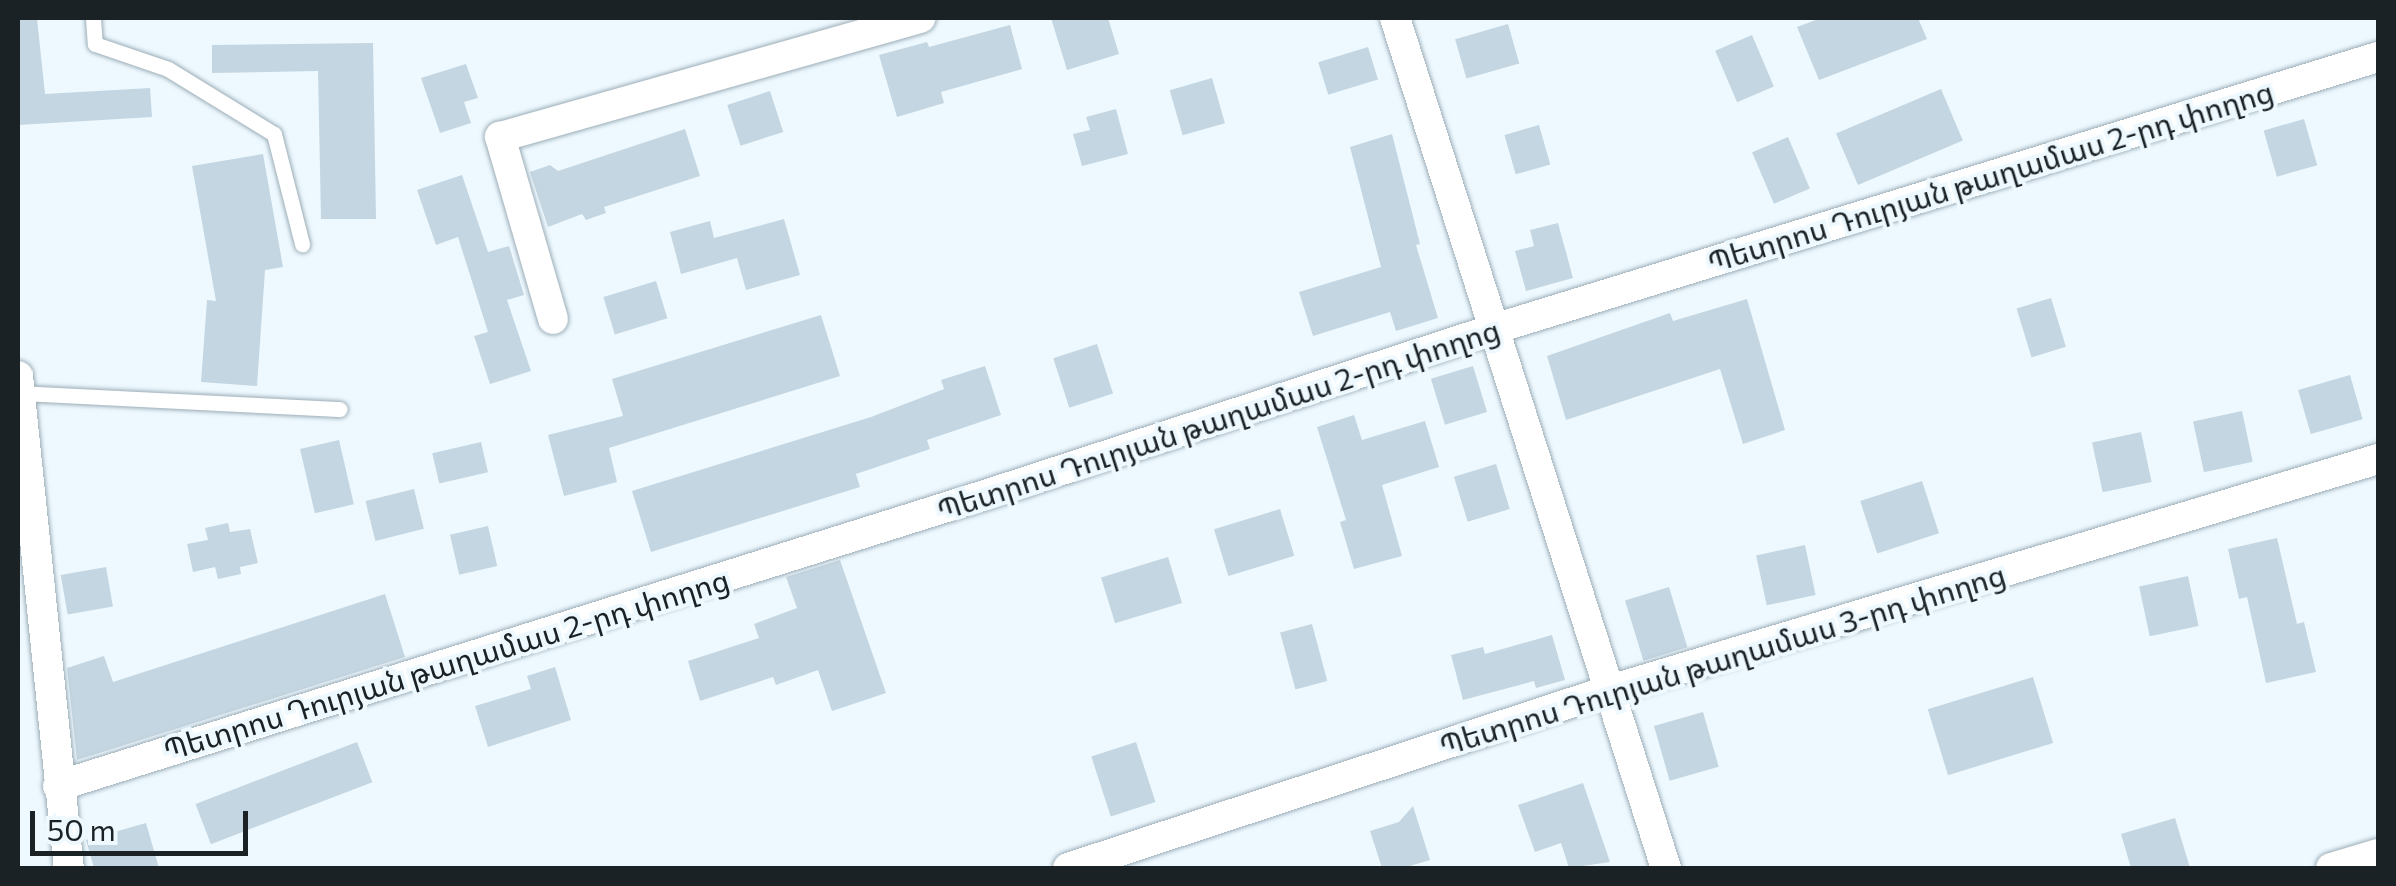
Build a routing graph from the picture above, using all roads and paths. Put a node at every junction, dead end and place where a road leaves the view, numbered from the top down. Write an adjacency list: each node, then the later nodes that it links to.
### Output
1 (92, 18): 5 (lane)
2 (920, 18): 6 (street)
3 (1395, 18): 7 (street)
4 (2378, 57): 7 (street, Պետրոս Դուրյան թաղամաս 2-րդ փողոց)
5 (302, 244)
6 (553, 319)
7 (1497, 328): 11 (street); 12 (street, Պետրոս Դուրյան թաղամաս 2-րդ փողոց)
8 (19, 384): 9 (lane); 12 (street)
9 (340, 409)
10 (2378, 459): 11 (street, Պետրոս Դուրյան թաղամաս 3-րդ փողոց)
11 (1610, 690): 15 (street, Պետրոս Դուրյան թաղամաս 3-րդ փողոց); 16 (street)
12 (58, 786): 14 (street)
13 (2378, 854): 17 (street)
14 (69, 868)
15 (1068, 868)
16 (1666, 868)
17 (2331, 868)

